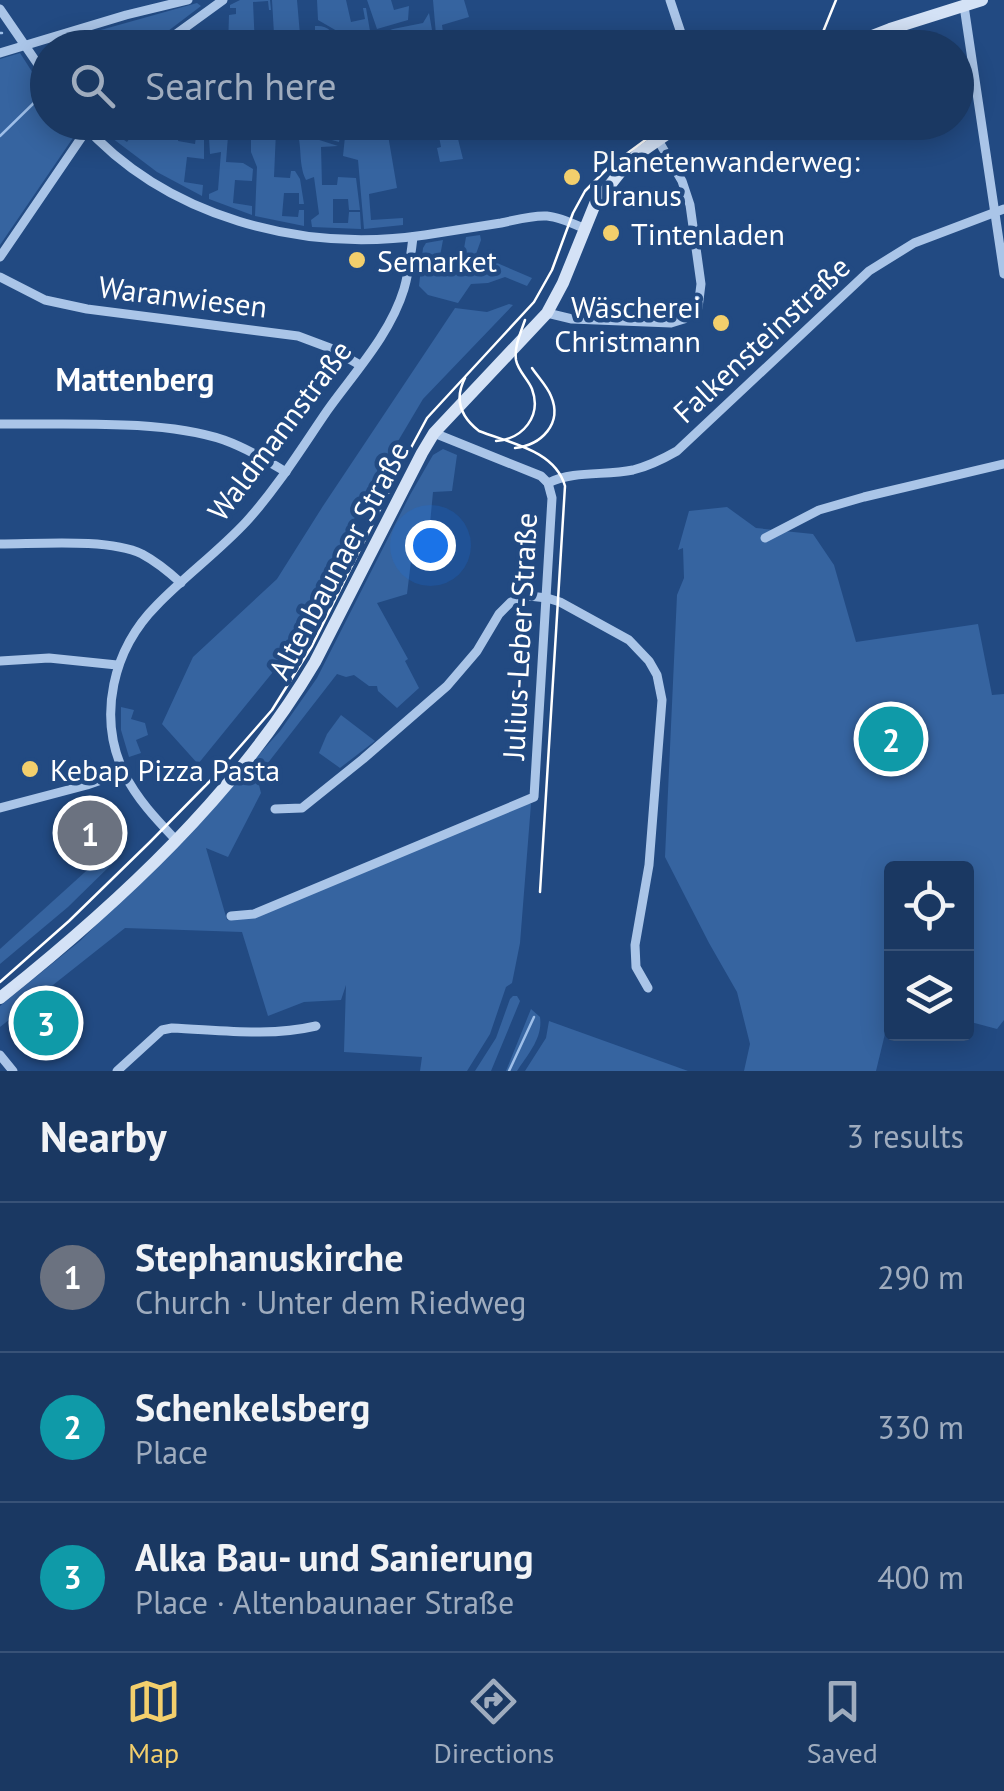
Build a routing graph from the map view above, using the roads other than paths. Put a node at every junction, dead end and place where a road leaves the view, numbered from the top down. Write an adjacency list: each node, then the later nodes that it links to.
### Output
1 (188, 0): 7 (street)
2 (670, 0): 9 (street)
3 (982, 0): 5 (main road)
4 (220, 1): 8 (street)
5 (964, 6): 10 (main road); 11 (street)
6 (0, 9): 13 (street)
7 (77, 30)
8 (181, 30)
9 (680, 30)
10 (886, 30)
11 (968, 30)
12 (30, 44): 13 (street)
13 (24, 46): 14 (street); 15 (street)
14 (0, 52)
15 (30, 54)
16 (974, 63): 20 (street)
17 (77, 140): 23 (street)
18 (104, 140): 22 (street)
19 (658, 140): 21 (main road, Altenbaunaer Straße); 26 (street)
20 (1000, 211): 24 (street); 32 (street, Falkensteinstraße)
21 (584, 228): 22 (street); 26 (main road, Altenbaunaer Straße)
22 (413, 237): 27 (street, Waldmannstraße)
23 (0, 257)
24 (1004, 274)
25 (0, 277): 27 (street, Waranwiesen)
26 (547, 313): 29 (main road, Altenbaunaer Straße)
27 (360, 365): 31 (street, Waldmannstraße)
28 (0, 424): 31 (street)
29 (434, 433): 32 (street, Julius-Leber-Straße); 42 (main road, Altenbaunaer Straße)
30 (1004, 464): 33 (street)
31 (286, 472): 35 (street, Waldmannstraße)
32 (548, 482): 36 (street, Julius-Leber-Straße)
33 (765, 538)
34 (0, 544): 35 (street)
35 (181, 582): 38 (street, Waldmannstraße)
36 (547, 598): 41 (street); 43 (street, Julius-Leber-Straße); 44 (street)
37 (0, 661): 38 (street)
38 (117, 665): 39 (street, Waldmannstraße)
39 (124, 772): 40 (street); 42 (street, Waldmannstraße)
40 (0, 808)
41 (275, 808)
42 (175, 839): 45 (main road, Altenbaunaer Straße)
43 (231, 916)
44 (648, 988)
45 (0, 998)
46 (316, 1026): 49 (street)
47 (0, 1055): 48 (street)
48 (13, 1071)
49 (116, 1071)

